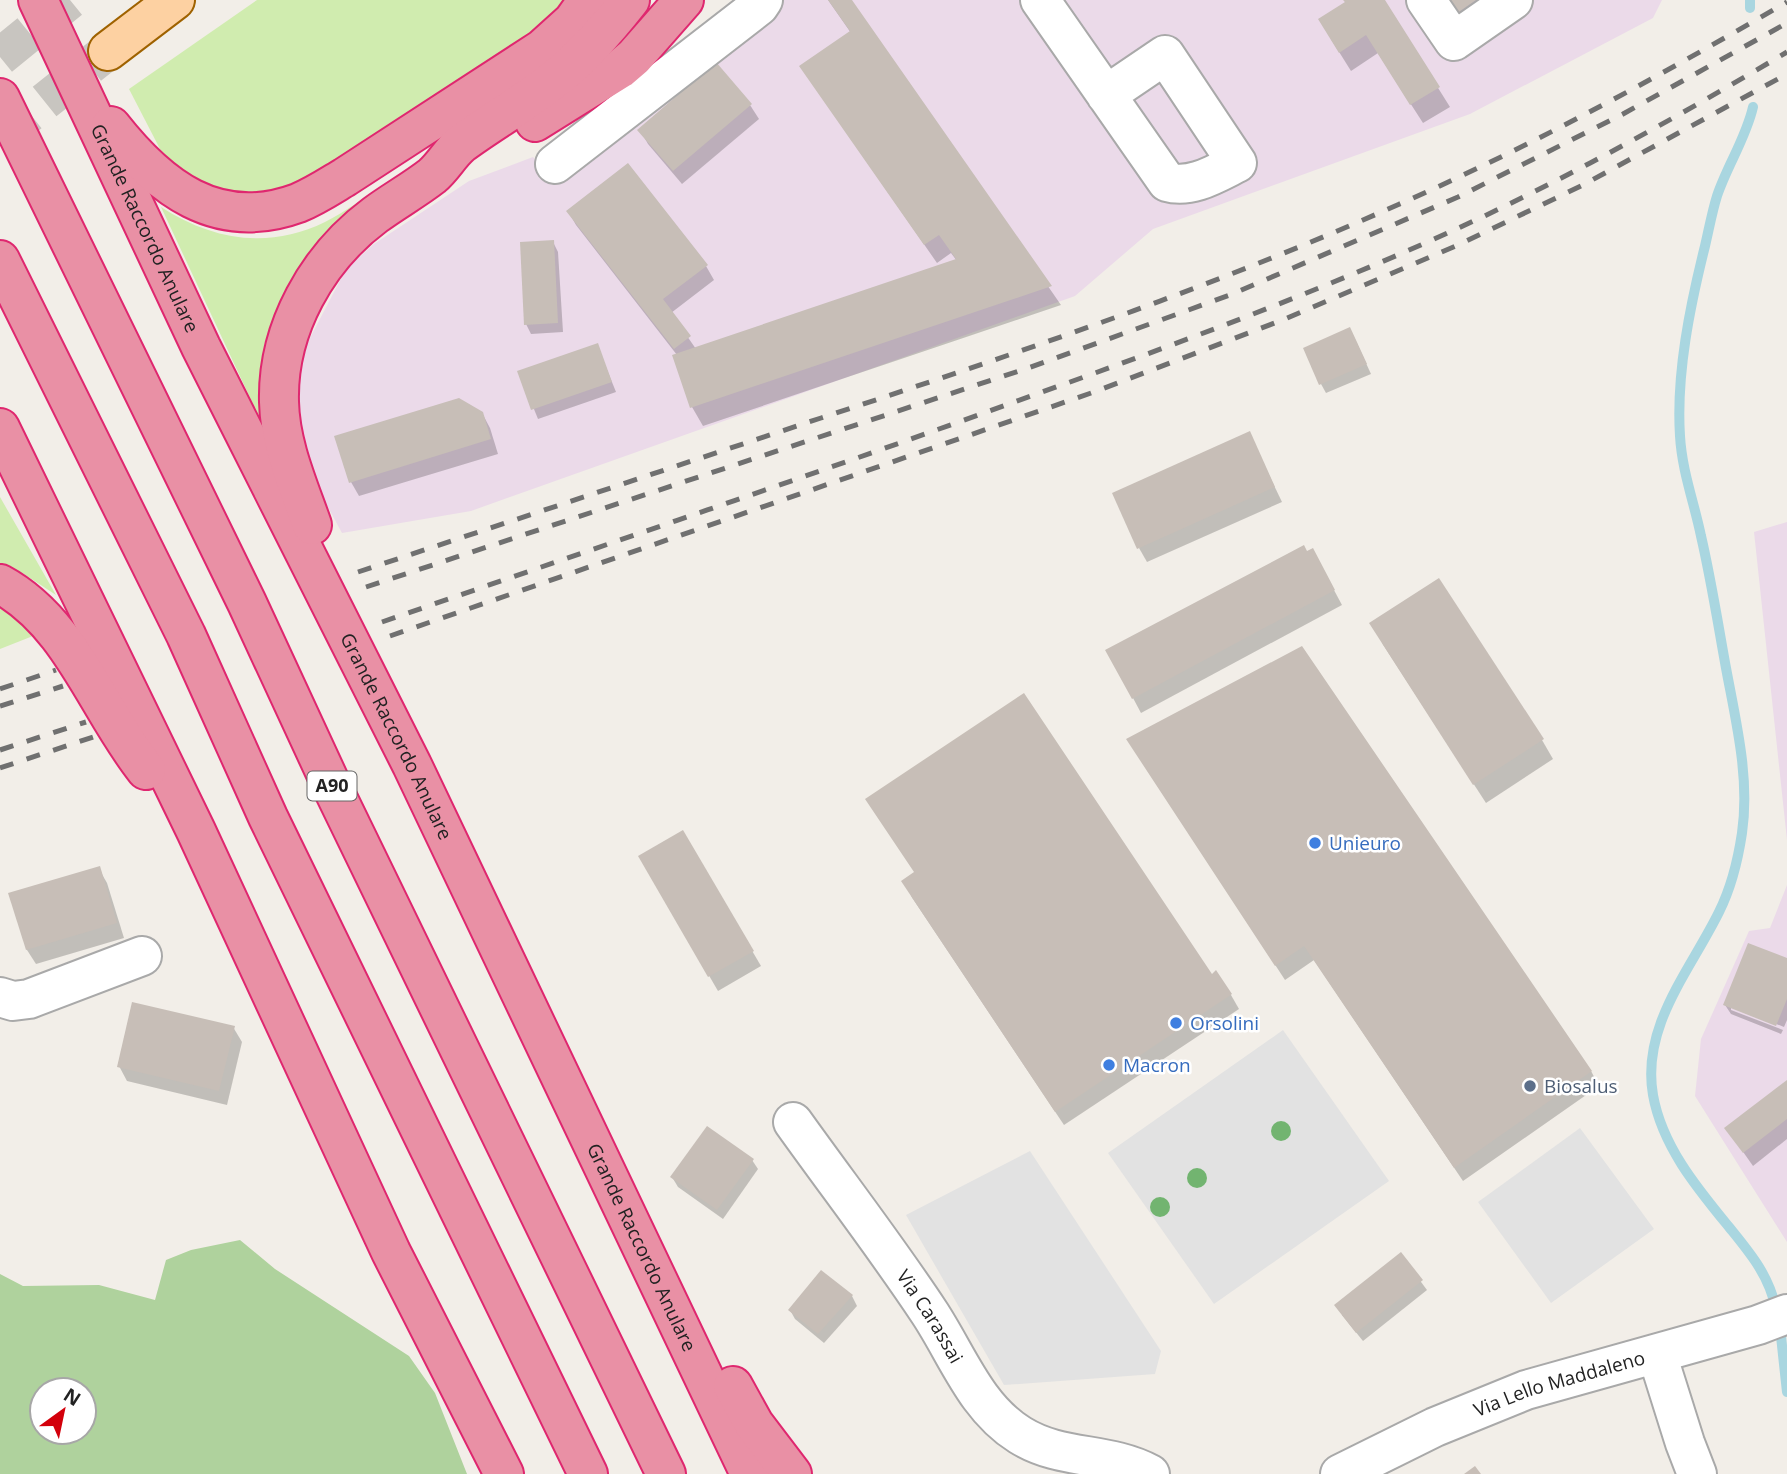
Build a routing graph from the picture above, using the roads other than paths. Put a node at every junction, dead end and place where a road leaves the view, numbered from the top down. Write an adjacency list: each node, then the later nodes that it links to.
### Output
1 (38, 0): 11 (highway, Grande Raccordo Anulare)
2 (175, 0): 10 (main road)
3 (587, 0): 11 (highway)
4 (630, 0): 15 (highway)
5 (684, 0): 15 (highway)
6 (763, 0): 14 (street)
7 (1040, 0): 12 (street)
8 (1426, 0): 9 (street)
9 (1513, 0)
10 (108, 51)
11 (78, 81): 18 (highway, Grande Raccordo Anulare)
12 (1106, 95)
13 (0, 97): 30 (highway, A90)
14 (555, 164)
15 (435, 174): 18 (highway)
16 (0, 260): 29 (highway)
17 (0, 428): 20 (highway)
18 (317, 579): 24 (highway, Grande Raccordo Anulare)
19 (0, 584): 20 (highway)
20 (196, 831): 28 (highway)
21 (142, 956): 22 (street)
22 (0, 997)
23 (793, 1122): 27 (street, Via Carassai)
24 (642, 1247): 31 (highway, Grande Raccordo Anulare); 32 (highway)
25 (1773, 1320): 26 (street, Via Lello Maddaleno)
26 (1657, 1354): 33 (street, Via Lello Maddaleno); 34 (street)
27 (1122, 1470)
28 (504, 1474)
29 (588, 1474)
30 (666, 1474)
31 (750, 1474)
32 (792, 1474)
33 (1340, 1474)
34 (1698, 1474)

